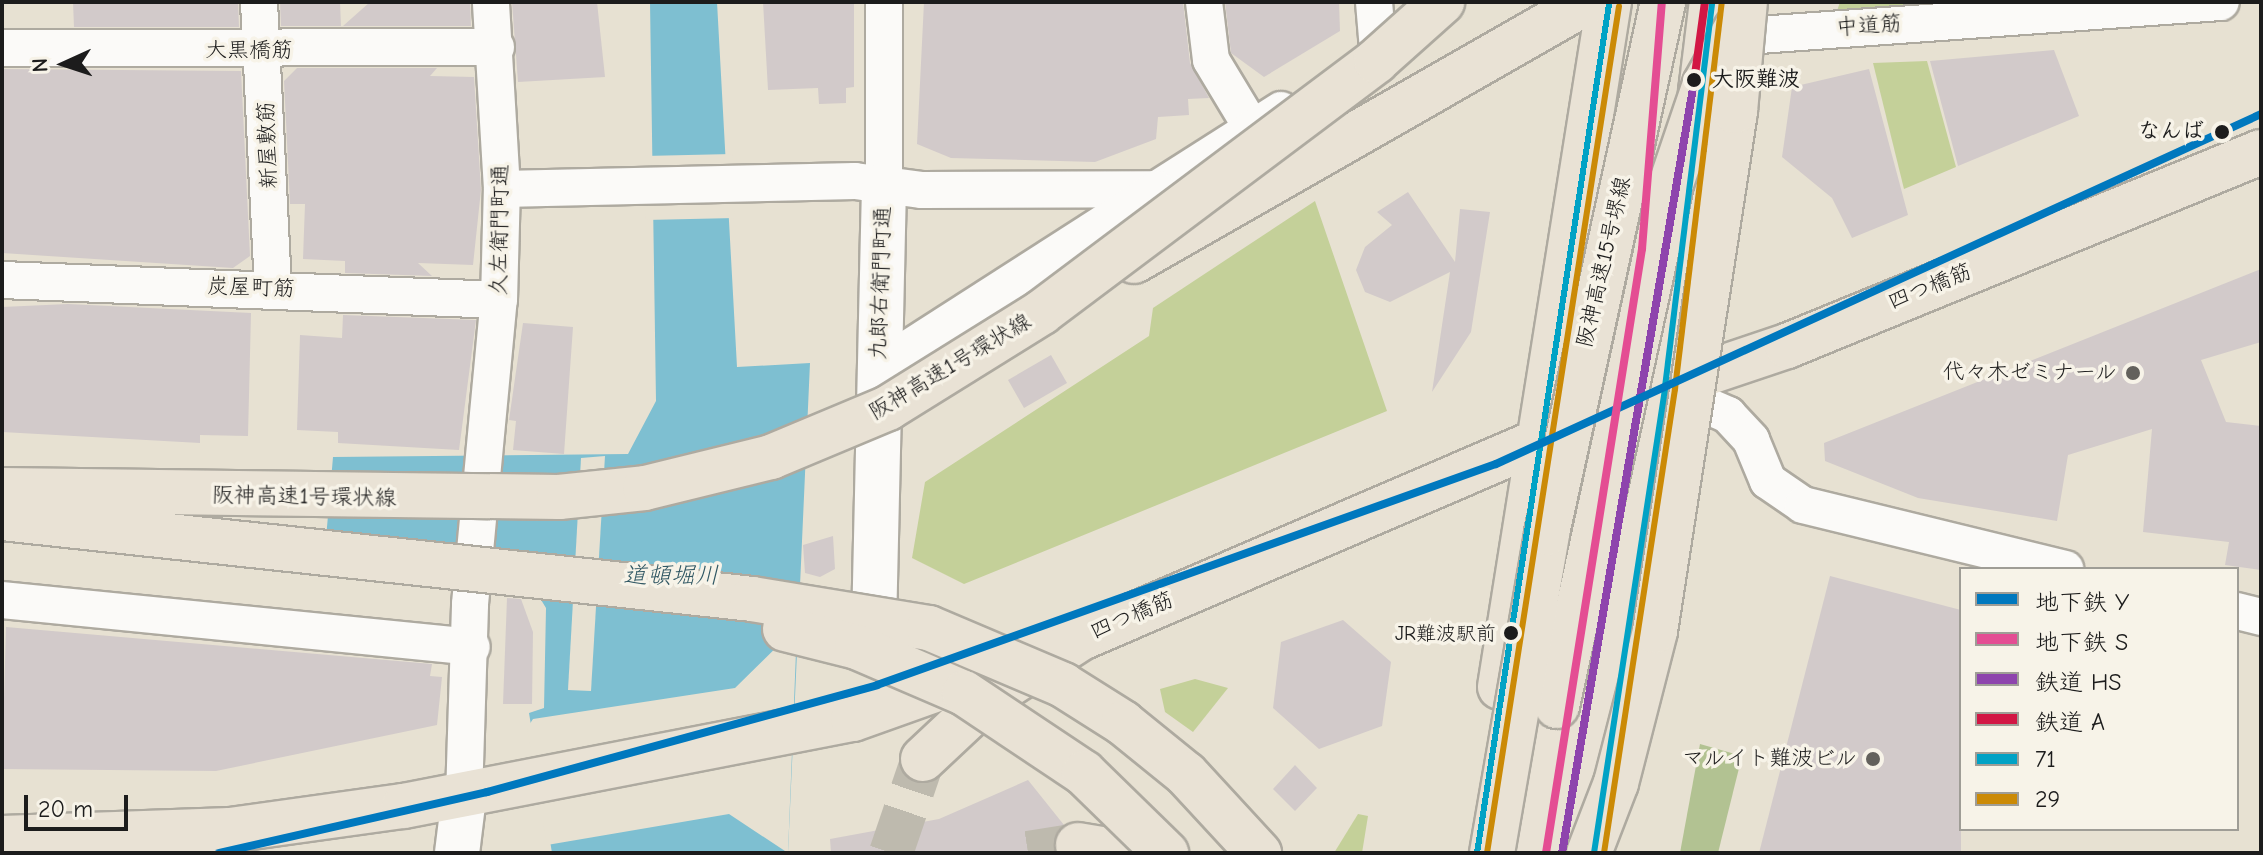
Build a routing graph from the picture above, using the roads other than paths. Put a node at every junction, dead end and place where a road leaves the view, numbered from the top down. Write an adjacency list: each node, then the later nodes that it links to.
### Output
1 (259, 2): 16 (street, 新屋敷筋)
2 (491, 2): 13 (street, 久左衛門町通)
3 (884, 2): 20 (street, 九郎右衛門町通)
4 (1204, 2): 17 (street)
5 (1374, 2): 15 (street)
6 (1442, 2): 15 (street); 26 (main road, bridge)
7 (1606, 2): 26 (main road, 阪神高速1号環状線, bridge); 29 (main road)
8 (1663, 2): 49 (main road, 阪神高速15号堺線, bridge)
9 (1745, 2): 52 (main road, bridge)
10 (1756, 2): 18 (main road, bridge)
11 (2221, 2): 12 (street, 中道筋)
12 (1710, 20): 28 (main road)
13 (496, 47): 16 (street, 大黒橋筋); 21 (street, 久左衛門町通)
14 (2, 48): 16 (street, 大黒橋筋)
15 (1378, 50): 17 (street)
16 (264, 52): 24 (street, 新屋敷筋)
17 (1252, 128): 22 (street)
18 (1687, 131): 50 (main road, bridge); 51 (main road, bridge)
19 (2261, 152): 28 (main road, 四つ橋筋)
20 (884, 185): 21 (street); 22 (street); 27 (street, 九郎右衛門町通)
21 (502, 189): 25 (street, 久左衛門町通)
22 (1157, 189): 27 (street)
23 (2, 280): 24 (street, 炭屋町筋)
24 (273, 289): 25 (street, 炭屋町筋)
25 (499, 300): 38 (street, 久左衛門町通, bridge)
26 (1042, 312): 30 (main road, 阪神高速1号環状線, bridge)
27 (878, 368): 39 (street, 九郎右衛門町通)
28 (1665, 387): 29 (main road, 四つ橋筋); 32 (street); 52 (main road)
29 (1538, 443): 37 (main road, 四つ橋筋); 48 (main road)
30 (2, 490)
31 (2, 518): 33 (main road, 阪神高速1号環状線, bridge)
32 (2057, 567)
33 (547, 576): 46 (main road, bridge); 47 (main road, 阪神高速1号環状線, bridge)
34 (2, 600): 38 (street)
35 (2239, 612): 36 (street)
36 (2261, 617)
37 (1081, 638): 39 (main road, 四つ橋筋); 40 (main road)
38 (472, 647): 41 (street, 久左衛門町通)
39 (896, 705): 41 (main road, 四つ橋筋)
40 (923, 759)
41 (464, 797): 42 (main road); 44 (street)
42 (2, 838)
43 (1078, 845): 45 (main road)
44 (457, 853)
45 (1126, 853)
46 (1166, 853)
47 (1259, 853)
48 (1477, 853)
49 (1492, 853)
50 (1527, 853)
51 (1560, 853)
52 (1591, 853)

